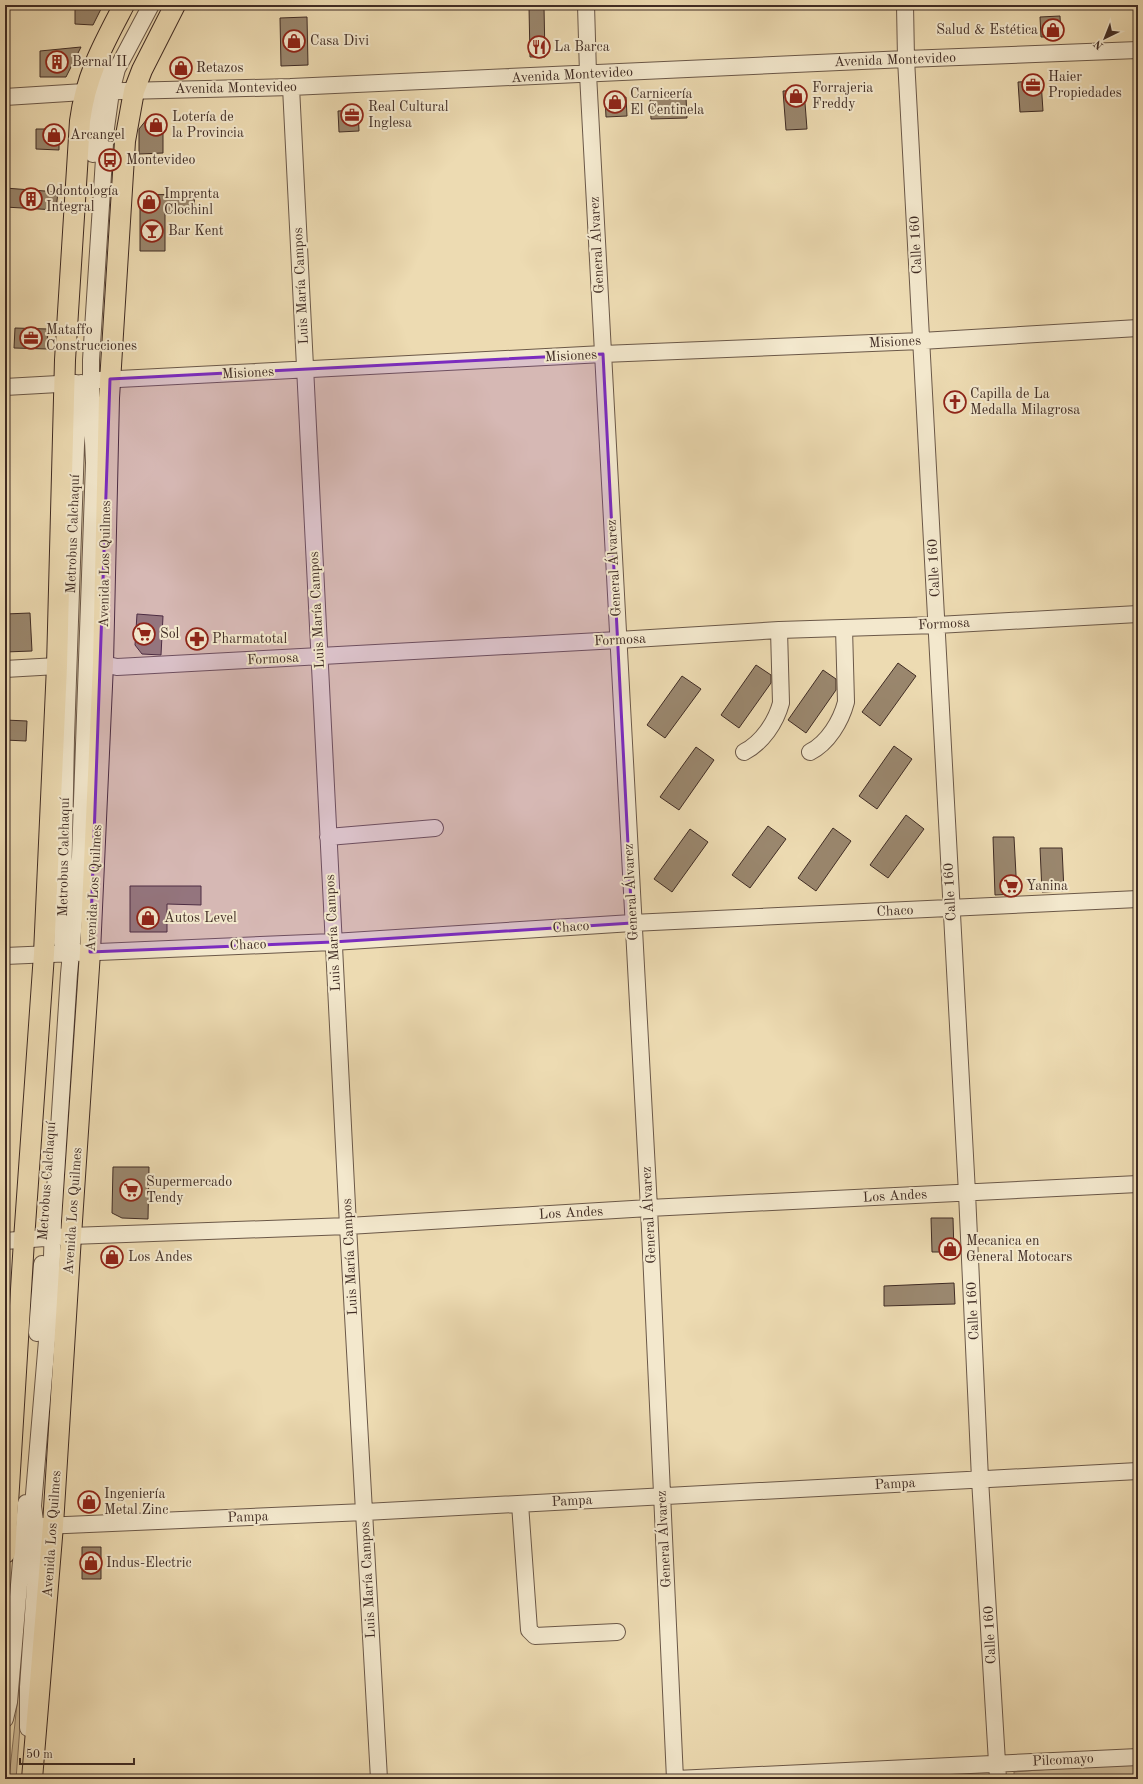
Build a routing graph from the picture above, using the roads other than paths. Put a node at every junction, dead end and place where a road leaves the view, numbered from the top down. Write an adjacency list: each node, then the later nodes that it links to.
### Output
1 (124, 5): 12 (main road, Avenida Los Quilmes)
2 (142, 5): 12 (street, Metrobus Calchaquí)
3 (151, 5): 12 (street, Metrobus Calchaquí)
4 (175, 5): 11 (main road, Avenida Los Quilmes)
5 (586, 5): 9 (street, General Álvarez)
6 (905, 5): 8 (street, Calle 160)
7 (1138, 50): 8 (street, Avenida Montevideo)
8 (906, 59): 9 (street, Avenida Montevideo); 15 (street, Calle 160)
9 (588, 74): 10 (street, Avenida Montevideo); 16 (street, General Álvarez)
10 (291, 87): 11 (street, Avenida Montevideo); 17 (street, Luis María Campos)
11 (134, 90): 12 (street, Avenida Montevideo); 18 (main road, Avenida Los Quilmes)
12 (98, 92): 13 (street, Avenida Montevideo); 18 (street, Metrobus Calchaquí); 18 (main road, Avenida Los Quilmes)
13 (5, 97)
14 (1138, 328): 15 (street, Misiones)
15 (921, 341): 16 (street, Misiones); 21 (street, Calle 160)
16 (603, 354): 17 (street, Misiones); 24 (street, General Álvarez)
17 (305, 370): 18 (street, Misiones); 25 (street, Luis María Campos)
18 (87, 381): 19 (street, Misiones); 26 (main road, Avenida Los Quilmes); 27 (main road, Avenida Los Quilmes); 31 (street, Metrobus Calchaquí); 38 (street, Metrobus Calchaquí)
19 (5, 387)
20 (1138, 614): 21 (street, Formosa)
21 (937, 625): 22 (street, Formosa); 35 (street, Calle 160)
22 (844, 628): 23 (street, Formosa); 30 (street)
23 (779, 630): 24 (street, Formosa); 29 (street)
24 (618, 640): 25 (street, Formosa); 36 (street, General Álvarez)
25 (319, 657): 26 (street, Formosa); 33 (street, Luis María Campos)
26 (103, 664): 31 (street, Metrobus Calchaquí); 38 (main road, Avenida Los Quilmes)
27 (57, 666): 28 (street); 38 (main road, Avenida Los Quilmes)
28 (5, 670)
29 (744, 752)
30 (810, 752)
31 (82, 802): 38 (street, Metrobus Calchaquí)
32 (435, 828): 33 (street)
33 (328, 837): 37 (street, Luis María Campos)
34 (1138, 900): 35 (street, Chaco)
35 (951, 908): 36 (street, Chaco); 41 (street, Calle 160)
36 (632, 923): 37 (street, Chaco); 42 (street, General Álvarez)
37 (333, 942): 38 (street, Chaco); 43 (street, Luis María Campos)
38 (67, 953): 39 (street, Chaco); 44 (main road, Avenida Los Quilmes); 44 (main road, Avenida Los Quilmes)
39 (5, 956)
40 (1138, 1184): 41 (street, Los Andes)
41 (967, 1193): 42 (street, Los Andes); 46 (street, Calle 160)
42 (649, 1208): 43 (street, Los Andes); 47 (street, General Álvarez)
43 (348, 1226): 44 (street, Los Andes); 49 (street, Luis María Campos)
44 (39, 1239): 50 (main road, Avenida Los Quilmes); 50 (main road, Avenida Los Quilmes)
45 (1138, 1471): 46 (street, Pampa)
46 (980, 1479): 47 (street, Pampa); 55 (street, Calle 160)
47 (662, 1497): 48 (street, Pampa); 59 (street, General Álvarez)
48 (520, 1504): 49 (street, Pampa); 52 (street)
49 (365, 1512): 50 (street, Pampa); 58 (street, Luis María Campos)
50 (25, 1527): 51 (main road, Avenida Los Quilmes); 53 (street); 56 (street); 57 (main road, Avenida Los Quilmes)
51 (5, 1553)
52 (617, 1632)
53 (5, 1718)
54 (1138, 1757): 55 (street, Pilcomayo)
55 (998, 1771): 59 (street, Pilcomayo)
56 (28, 1779)
57 (32, 1779)
58 (379, 1779)
59 (676, 1779)

